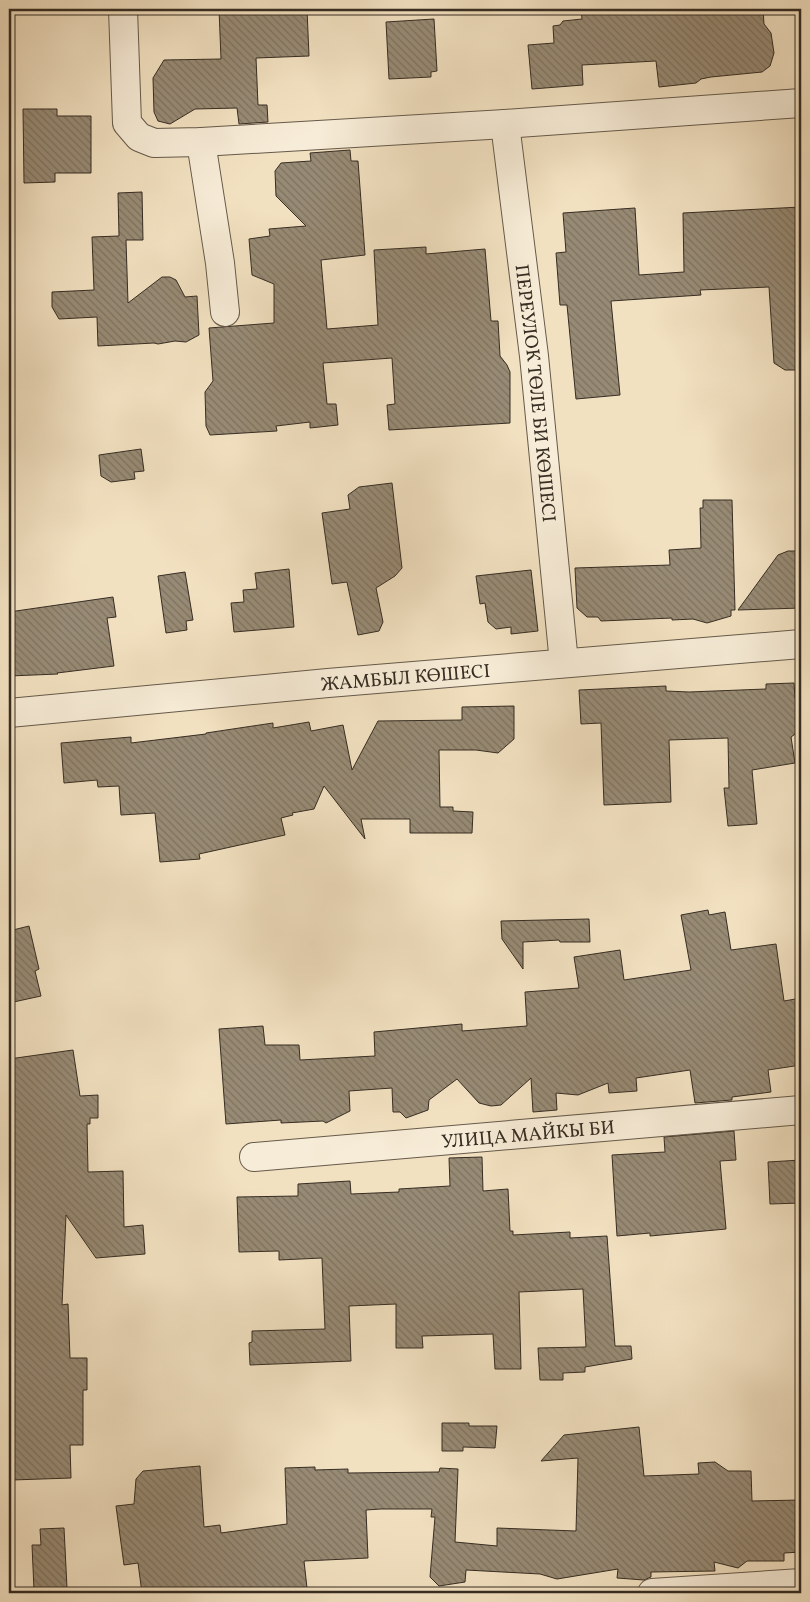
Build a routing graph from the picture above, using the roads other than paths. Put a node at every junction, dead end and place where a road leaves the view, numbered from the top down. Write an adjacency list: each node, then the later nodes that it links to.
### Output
1 (123, 9): 4 (street)
2 (796, 103): 3 (street)
3 (504, 124): 4 (street); 7 (street, ПЕРЕУЛОК ТӨЛЕ БИ КӨШЕСІ)
4 (202, 142): 5 (street)
5 (225, 312)
6 (801, 644): 7 (street, ЖАМБЫЛ КӨШЕСІ)
7 (564, 662): 8 (street, ЖАМБЫЛ КӨШЕСІ)
8 (9, 713)
9 (801, 1110): 10 (street, УЛИЦА МАЙКЫ БИ)
10 (254, 1157)
11 (801, 1583): 12 (street)
12 (652, 1593)

